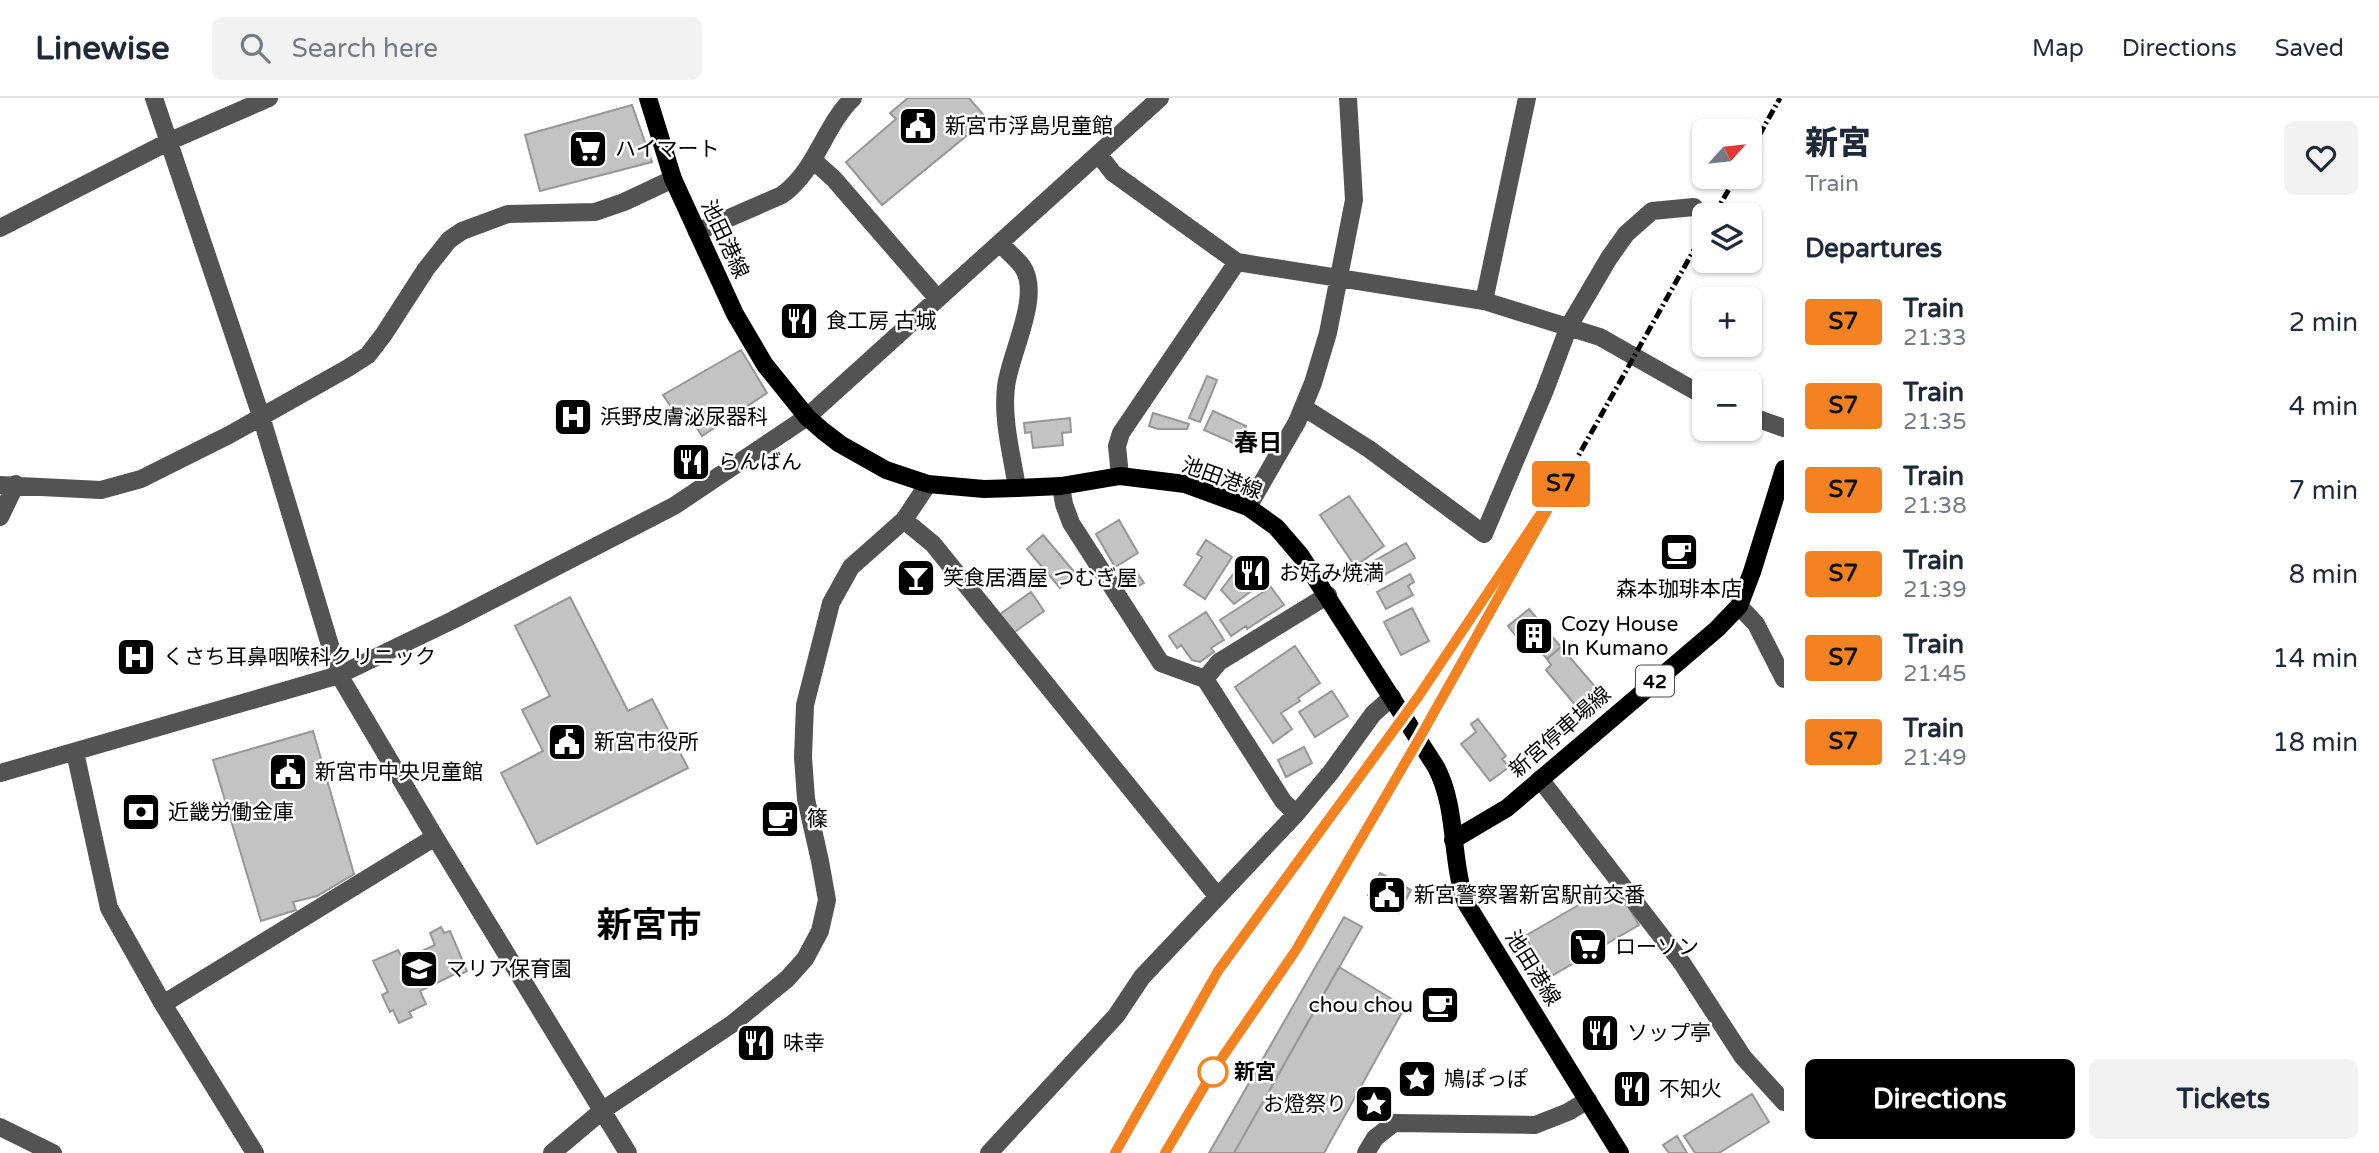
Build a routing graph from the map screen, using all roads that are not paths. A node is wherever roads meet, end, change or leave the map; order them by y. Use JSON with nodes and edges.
{"nodes":[{"id":1,"x":154,"y":98,"type":"edge"},
{"id":2,"x":268,"y":98,"type":"edge"},
{"id":3,"x":648,"y":98,"type":"edge"},
{"id":4,"x":853,"y":98,"type":"edge"},
{"id":5,"x":1160,"y":98,"type":"edge"},
{"id":6,"x":1348,"y":98,"type":"edge"},
{"id":7,"x":1527,"y":98,"type":"edge"},
{"id":8,"x":170,"y":141,"type":"junction"},
{"id":9,"x":1099,"y":155,"type":"junction"},
{"id":10,"x":813,"y":160,"type":"junction"},
{"id":11,"x":673,"y":179,"type":"junction"},
{"id":12,"x":1692,"y":207,"type":"edge"},
{"id":13,"x":0,"y":228,"type":"edge"},
{"id":14,"x":697,"y":232,"type":"junction"},
{"id":15,"x":1000,"y":243,"type":"junction"},
{"id":16,"x":1237,"y":262,"type":"junction"},
{"id":17,"x":1340,"y":279,"type":"junction"},
{"id":18,"x":937,"y":299,"type":"junction"},
{"id":19,"x":1484,"y":301,"type":"junction"},
{"id":20,"x":1569,"y":326,"type":"junction"},
{"id":21,"x":1692,"y":389,"type":"edge"},
{"id":22,"x":1303,"y":407,"type":"junction"},
{"id":23,"x":261,"y":416,"type":"junction"},
{"id":24,"x":807,"y":417,"type":"junction"},
{"id":25,"x":1762,"y":420,"type":"edge"},
{"id":26,"x":1784,"y":428,"type":"edge"},
{"id":27,"x":1120,"y":476,"type":"junction"},
{"id":28,"x":1783,"y":480,"type":"edge"},
{"id":29,"x":8,"y":484,"type":"edge"},
{"id":30,"x":928,"y":484,"type":"junction"},
{"id":31,"x":1061,"y":486,"type":"junction"},
{"id":32,"x":1017,"y":488,"type":"junction"},
{"id":33,"x":1248,"y":507,"type":"junction"},
{"id":34,"x":0,"y":517,"type":"edge"},
{"id":35,"x":904,"y":520,"type":"junction"},
{"id":36,"x":1328,"y":596,"type":"junction"},
{"id":37,"x":1739,"y":606,"type":"junction"},
{"id":38,"x":339,"y":675,"type":"junction"},
{"id":39,"x":1205,"y":679,"type":"junction"},
{"id":40,"x":1784,"y":679,"type":"edge"},
{"id":41,"x":1392,"y":697,"type":"junction"},
{"id":42,"x":75,"y":752,"type":"junction"},
{"id":43,"x":0,"y":773,"type":"edge"},
{"id":44,"x":1540,"y":779,"type":"junction"},
{"id":45,"x":1296,"y":814,"type":"junction"},
{"id":46,"x":435,"y":837,"type":"junction"},
{"id":47,"x":1453,"y":840,"type":"junction"},
{"id":48,"x":1218,"y":897,"type":"junction"},
{"id":49,"x":163,"y":1004,"type":"junction"},
{"id":50,"x":1588,"y":1100,"type":"junction"},
{"id":51,"x":1784,"y":1102,"type":"edge"},
{"id":52,"x":603,"y":1110,"type":"junction"},
{"id":53,"x":0,"y":1127,"type":"edge"},
{"id":54,"x":52,"y":1153,"type":"edge"},
{"id":55,"x":255,"y":1153,"type":"edge"},
{"id":56,"x":552,"y":1153,"type":"edge"},
{"id":57,"x":628,"y":1153,"type":"edge"},
{"id":58,"x":989,"y":1153,"type":"edge"},
{"id":59,"x":1366,"y":1153,"type":"edge"},
{"id":60,"x":1619,"y":1153,"type":"edge"}],
"edges":[{"from":1,"to":8,"type":"street"},
{"from":2,"to":8,"type":"street"},
{"from":3,"to":11,"type":"main road","name":"池田港線"},
{"from":4,"to":10,"type":"street"},
{"from":5,"to":9,"type":"street"},
{"from":6,"to":17,"type":"street"},
{"from":7,"to":19,"type":"street"},
{"from":8,"to":13,"type":"street"},
{"from":8,"to":23,"type":"street"},
{"from":9,"to":15,"type":"street"},
{"from":9,"to":16,"type":"street"},
{"from":10,"to":14,"type":"street"},
{"from":10,"to":18,"type":"street"},
{"from":11,"to":14,"type":"main road","name":"池田港線"},
{"from":11,"to":23,"type":"street"},
{"from":12,"to":20,"type":"street"},
{"from":14,"to":24,"type":"main road","name":"池田港線"},
{"from":15,"to":18,"type":"street"},
{"from":15,"to":32,"type":"street"},
{"from":16,"to":17,"type":"street"},
{"from":16,"to":27,"type":"street"},
{"from":17,"to":19,"type":"street"},
{"from":17,"to":22,"type":"street"},
{"from":18,"to":24,"type":"street"},
{"from":19,"to":20,"type":"street"},
{"from":20,"to":21,"type":"street"},
{"from":20,"to":22,"type":"street"},
{"from":22,"to":33,"type":"street"},
{"from":23,"to":29,"type":"street"},
{"from":23,"to":38,"type":"street"},
{"from":24,"to":30,"type":"main road","name":"池田港線"},
{"from":24,"to":38,"type":"street"},
{"from":25,"to":26,"type":"street"},
{"from":27,"to":31,"type":"main road","name":"池田港線"},
{"from":27,"to":33,"type":"main road","name":"池田港線"},
{"from":28,"to":37,"type":"main road","name":"新宮停車場線","number":"42"},
{"from":29,"to":34,"type":"street"},
{"from":30,"to":32,"type":"main road","name":"池田港線"},
{"from":30,"to":35,"type":"street"},
{"from":31,"to":32,"type":"main road","name":"池田港線"},
{"from":31,"to":39,"type":"street"},
{"from":33,"to":36,"type":"main road","name":"池田港線"},
{"from":35,"to":48,"type":"street"},
{"from":35,"to":52,"type":"street"},
{"from":36,"to":39,"type":"street"},
{"from":36,"to":41,"type":"main road","name":"池田港線"},
{"from":37,"to":40,"type":"street"},
{"from":37,"to":44,"type":"main road","name":"新宮停車場線","number":"42"},
{"from":38,"to":42,"type":"street"},
{"from":38,"to":46,"type":"street"},
{"from":39,"to":45,"type":"street"},
{"from":41,"to":45,"type":"street"},
{"from":41,"to":47,"type":"main road","name":"池田港線"},
{"from":42,"to":43,"type":"street"},
{"from":42,"to":49,"type":"street"},
{"from":44,"to":47,"type":"main road","name":"新宮停車場線","number":"42"},
{"from":44,"to":51,"type":"street"},
{"from":45,"to":48,"type":"street"},
{"from":46,"to":49,"type":"street"},
{"from":46,"to":52,"type":"street"},
{"from":47,"to":50,"type":"main road","name":"池田港線"},
{"from":48,"to":58,"type":"street"},
{"from":49,"to":55,"type":"street"},
{"from":50,"to":59,"type":"street"},
{"from":50,"to":60,"type":"main road","name":"池田港線"},
{"from":52,"to":56,"type":"street"},
{"from":52,"to":57,"type":"street"},
{"from":53,"to":54,"type":"street"}]}
